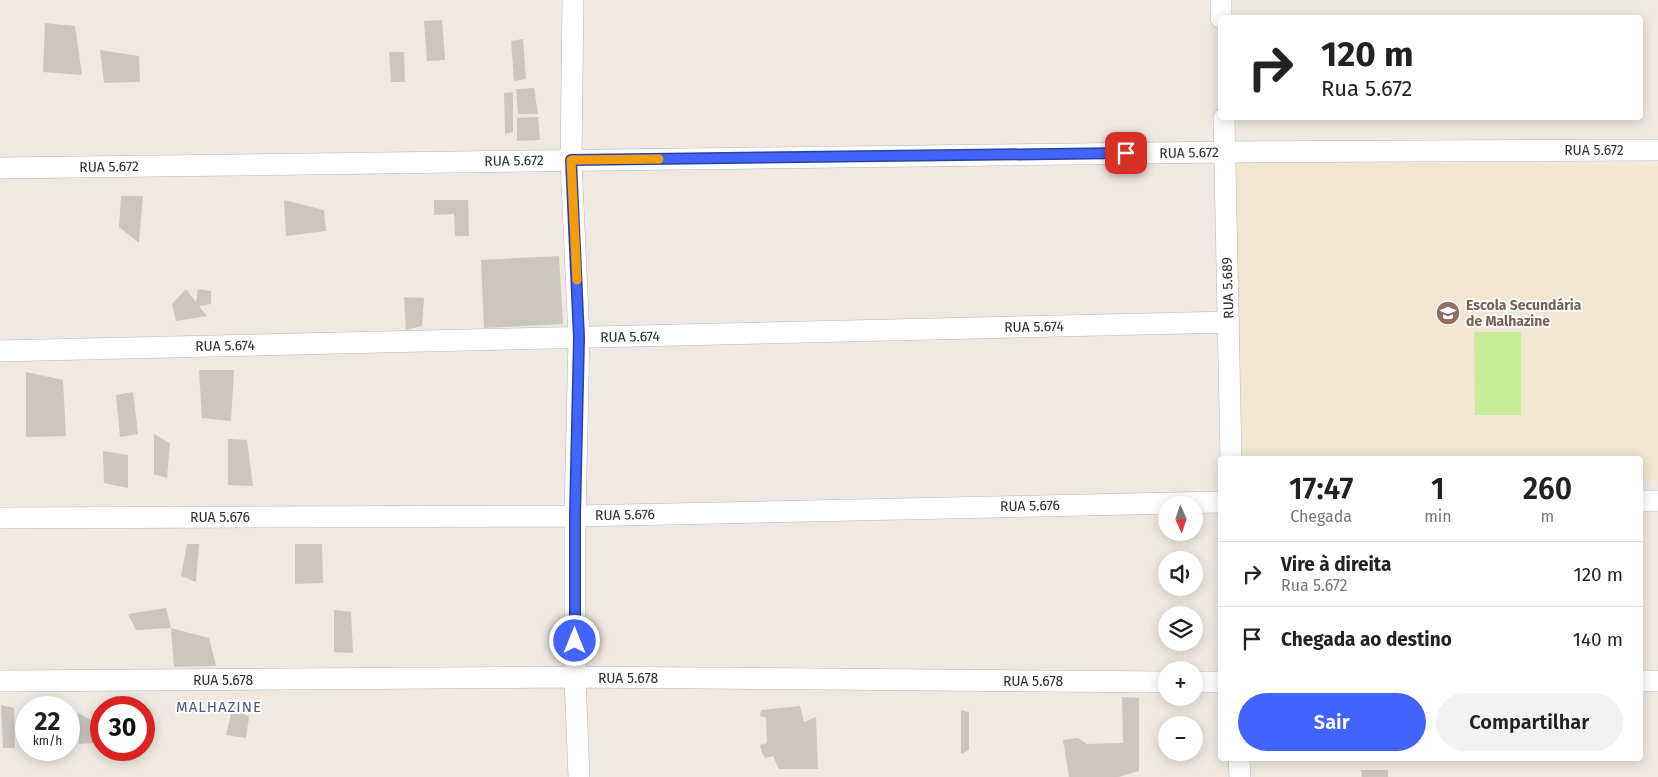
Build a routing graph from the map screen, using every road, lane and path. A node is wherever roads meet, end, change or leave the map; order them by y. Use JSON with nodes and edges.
{"nodes":[{"id":1,"x":573,"y":0,"type":"edge"},
{"id":2,"x":1221,"y":0,"type":"edge"},
{"id":3,"x":1221,"y":15,"type":"edge"},
{"id":4,"x":1224,"y":120,"type":"edge"},
{"id":5,"x":1658,"y":150,"type":"edge"},
{"id":6,"x":1224,"y":152,"type":"junction"},
{"id":7,"x":571,"y":160,"type":"junction"},
{"id":8,"x":0,"y":168,"type":"edge"},
{"id":9,"x":1229,"y":322,"type":"junction"},
{"id":10,"x":579,"y":338,"type":"junction"},
{"id":11,"x":0,"y":351,"type":"edge"},
{"id":12,"x":1231,"y":456,"type":"edge"},
{"id":13,"x":1643,"y":501,"type":"edge"},
{"id":14,"x":1658,"y":501,"type":"edge"},
{"id":15,"x":1218,"y":502,"type":"edge"},
{"id":16,"x":575,"y":516,"type":"junction"},
{"id":17,"x":0,"y":518,"type":"edge"},
{"id":18,"x":575,"y":677,"type":"junction"},
{"id":19,"x":0,"y":681,"type":"edge"},
{"id":20,"x":1643,"y":681,"type":"edge"},
{"id":21,"x":1658,"y":681,"type":"edge"},
{"id":22,"x":1158,"y":682,"type":"edge"},
{"id":23,"x":1203,"y":682,"type":"edge"},
{"id":24,"x":1218,"y":682,"type":"edge"},
{"id":25,"x":1239,"y":761,"type":"edge"},
{"id":26,"x":579,"y":777,"type":"edge"},
{"id":27,"x":1240,"y":777,"type":"edge"}],
"edges":[{"from":1,"to":7,"type":"street"},
{"from":2,"to":3,"type":"street"},
{"from":4,"to":6,"type":"street","name":"RUA 5.689"},
{"from":5,"to":6,"type":"street","name":"RUA 5.672"},
{"from":6,"to":7,"type":"street","name":"RUA 5.672"},
{"from":6,"to":9,"type":"street","name":"RUA 5.689"},
{"from":7,"to":8,"type":"street","name":"RUA 5.672"},
{"from":7,"to":10,"type":"street"},
{"from":9,"to":10,"type":"street","name":"RUA 5.674"},
{"from":9,"to":12,"type":"street","name":"RUA 5.689"},
{"from":10,"to":11,"type":"street","name":"RUA 5.674"},
{"from":10,"to":16,"type":"street"},
{"from":13,"to":14,"type":"street"},
{"from":15,"to":16,"type":"street","name":"RUA 5.676"},
{"from":16,"to":17,"type":"street","name":"RUA 5.676"},
{"from":16,"to":18,"type":"street"},
{"from":18,"to":19,"type":"street","name":"RUA 5.678"},
{"from":18,"to":22,"type":"street","name":"RUA 5.678"},
{"from":18,"to":26,"type":"street"},
{"from":20,"to":21,"type":"street"},
{"from":23,"to":24,"type":"street"},
{"from":25,"to":27,"type":"street"}]}
